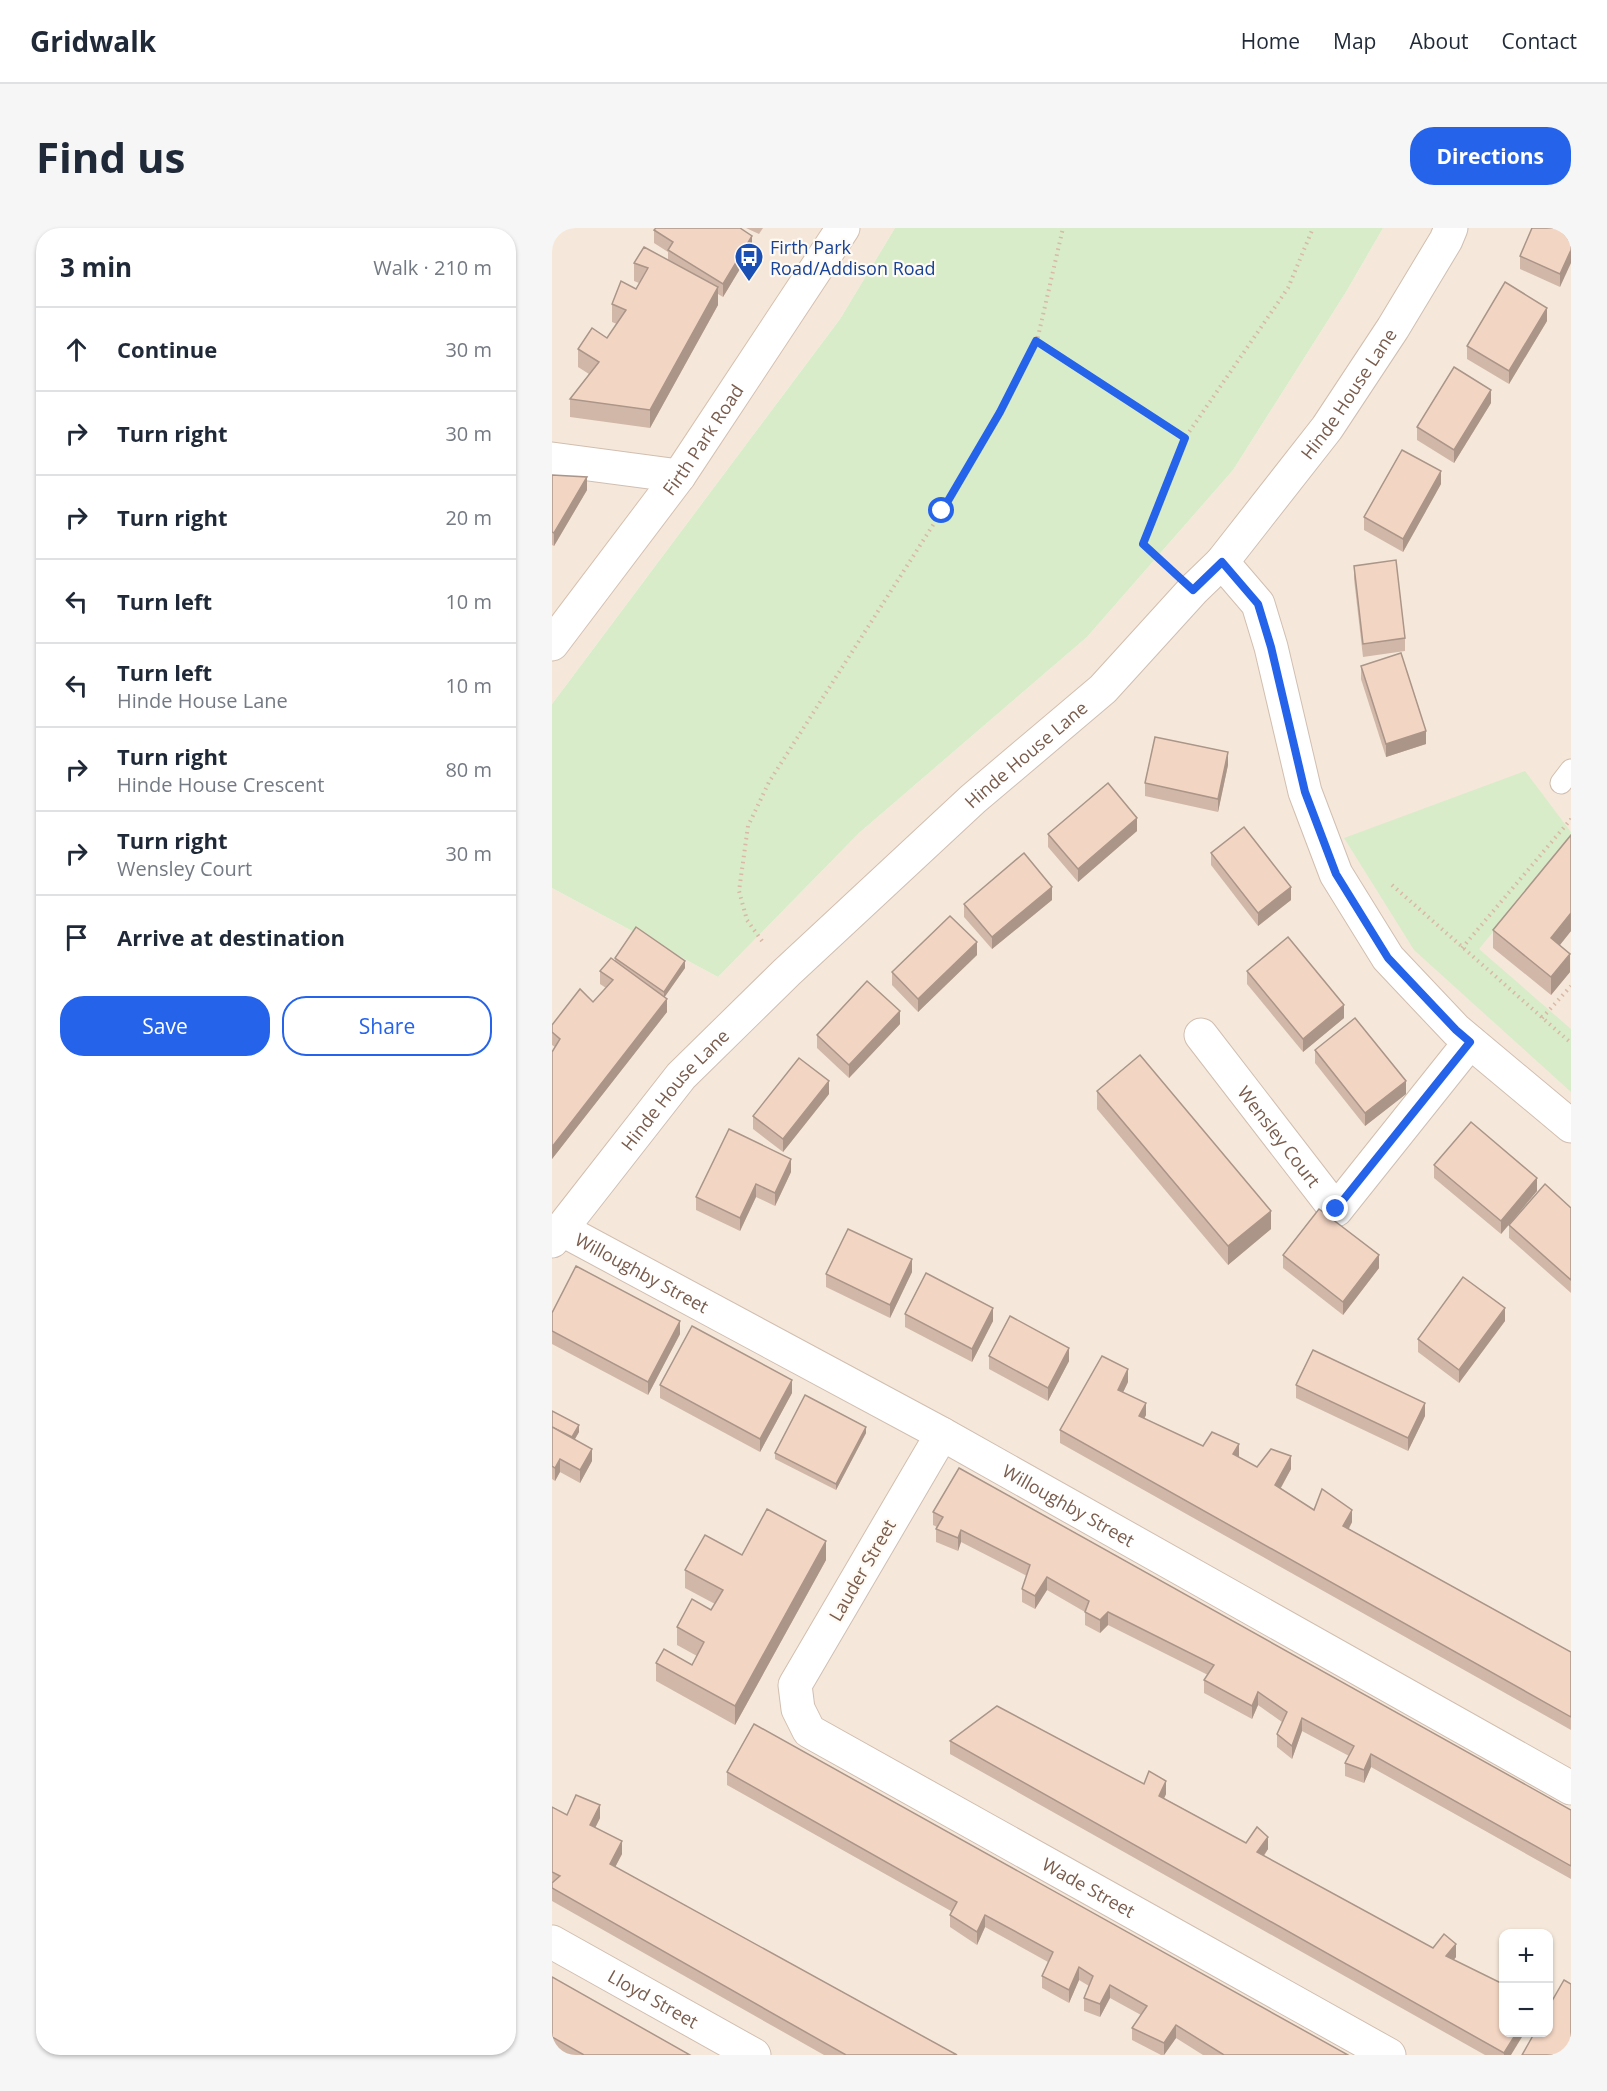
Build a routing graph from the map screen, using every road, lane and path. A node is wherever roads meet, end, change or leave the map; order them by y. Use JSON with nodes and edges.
{"nodes":[{"id":1,"x":843,"y":228,"type":"edge"},
{"id":2,"x":1063,"y":228,"type":"edge"},
{"id":3,"x":1313,"y":228,"type":"edge"},
{"id":4,"x":1451,"y":228,"type":"edge"},
{"id":5,"x":1036,"y":341,"type":"junction"},
{"id":6,"x":1185,"y":438,"type":"junction"},
{"id":7,"x":552,"y":459,"type":"edge"},
{"id":8,"x":679,"y":476,"type":"junction"},
{"id":9,"x":1222,"y":562,"type":"junction"},
{"id":10,"x":1193,"y":590,"type":"junction"},
{"id":11,"x":552,"y":644,"type":"edge"},
{"id":12,"x":1566,"y":776,"type":"edge"},
{"id":13,"x":1386,"y":880,"type":"dead end"},
{"id":14,"x":1462,"y":948,"type":"junction"},
{"id":15,"x":786,"y":972,"type":"junction"},
{"id":16,"x":1571,"y":986,"type":"edge"},
{"id":17,"x":1542,"y":1018,"type":"junction"},
{"id":18,"x":1201,"y":1035,"type":"dead end"},
{"id":19,"x":1470,"y":1042,"type":"junction"},
{"id":20,"x":1571,"y":1043,"type":"edge"},
{"id":21,"x":1571,"y":1126,"type":"edge"},
{"id":22,"x":557,"y":1235,"type":"edge"},
{"id":23,"x":942,"y":1434,"type":"junction"},
{"id":24,"x":798,"y":1709,"type":"joint"},
{"id":25,"x":1571,"y":1788,"type":"edge"},
{"id":26,"x":552,"y":1942,"type":"edge"},
{"id":27,"x":754,"y":2055,"type":"edge"},
{"id":28,"x":1389,"y":2055,"type":"edge"}],
"edges":[{"from":1,"to":8,"type":"street","name":"Firth Park Road"},
{"from":2,"to":5,"type":"path"},
{"from":3,"to":6,"type":"path"},
{"from":4,"to":9,"type":"street","name":"Hinde House Lane"},
{"from":5,"to":6,"type":"path"},
{"from":5,"to":15,"type":"path"},
{"from":6,"to":10,"type":"path"},
{"from":7,"to":8,"type":"street"},
{"from":8,"to":11,"type":"street","name":"Firth Park Road"},
{"from":9,"to":10,"type":"street","name":"Hinde House Lane"},
{"from":9,"to":19,"type":"street"},
{"from":10,"to":15,"type":"street","name":"Hinde House Lane"},
{"from":12,"to":14,"type":"path"},
{"from":13,"to":14,"type":"path"},
{"from":14,"to":17,"type":"path"},
{"from":15,"to":22,"type":"street","name":"Hinde House Lane"},
{"from":16,"to":17,"type":"path"},
{"from":17,"to":20,"type":"path"},
{"from":18,"to":19,"type":"street","name":"Wensley Court"},
{"from":19,"to":21,"type":"street"},
{"from":22,"to":23,"type":"street","name":"Willoughby Street"},
{"from":23,"to":24,"type":"street","name":"Lauder Street"},
{"from":23,"to":25,"type":"street","name":"Willoughby Street"},
{"from":24,"to":28,"type":"street","name":"Wade Street"},
{"from":26,"to":27,"type":"street","name":"Lloyd Street"}]}
